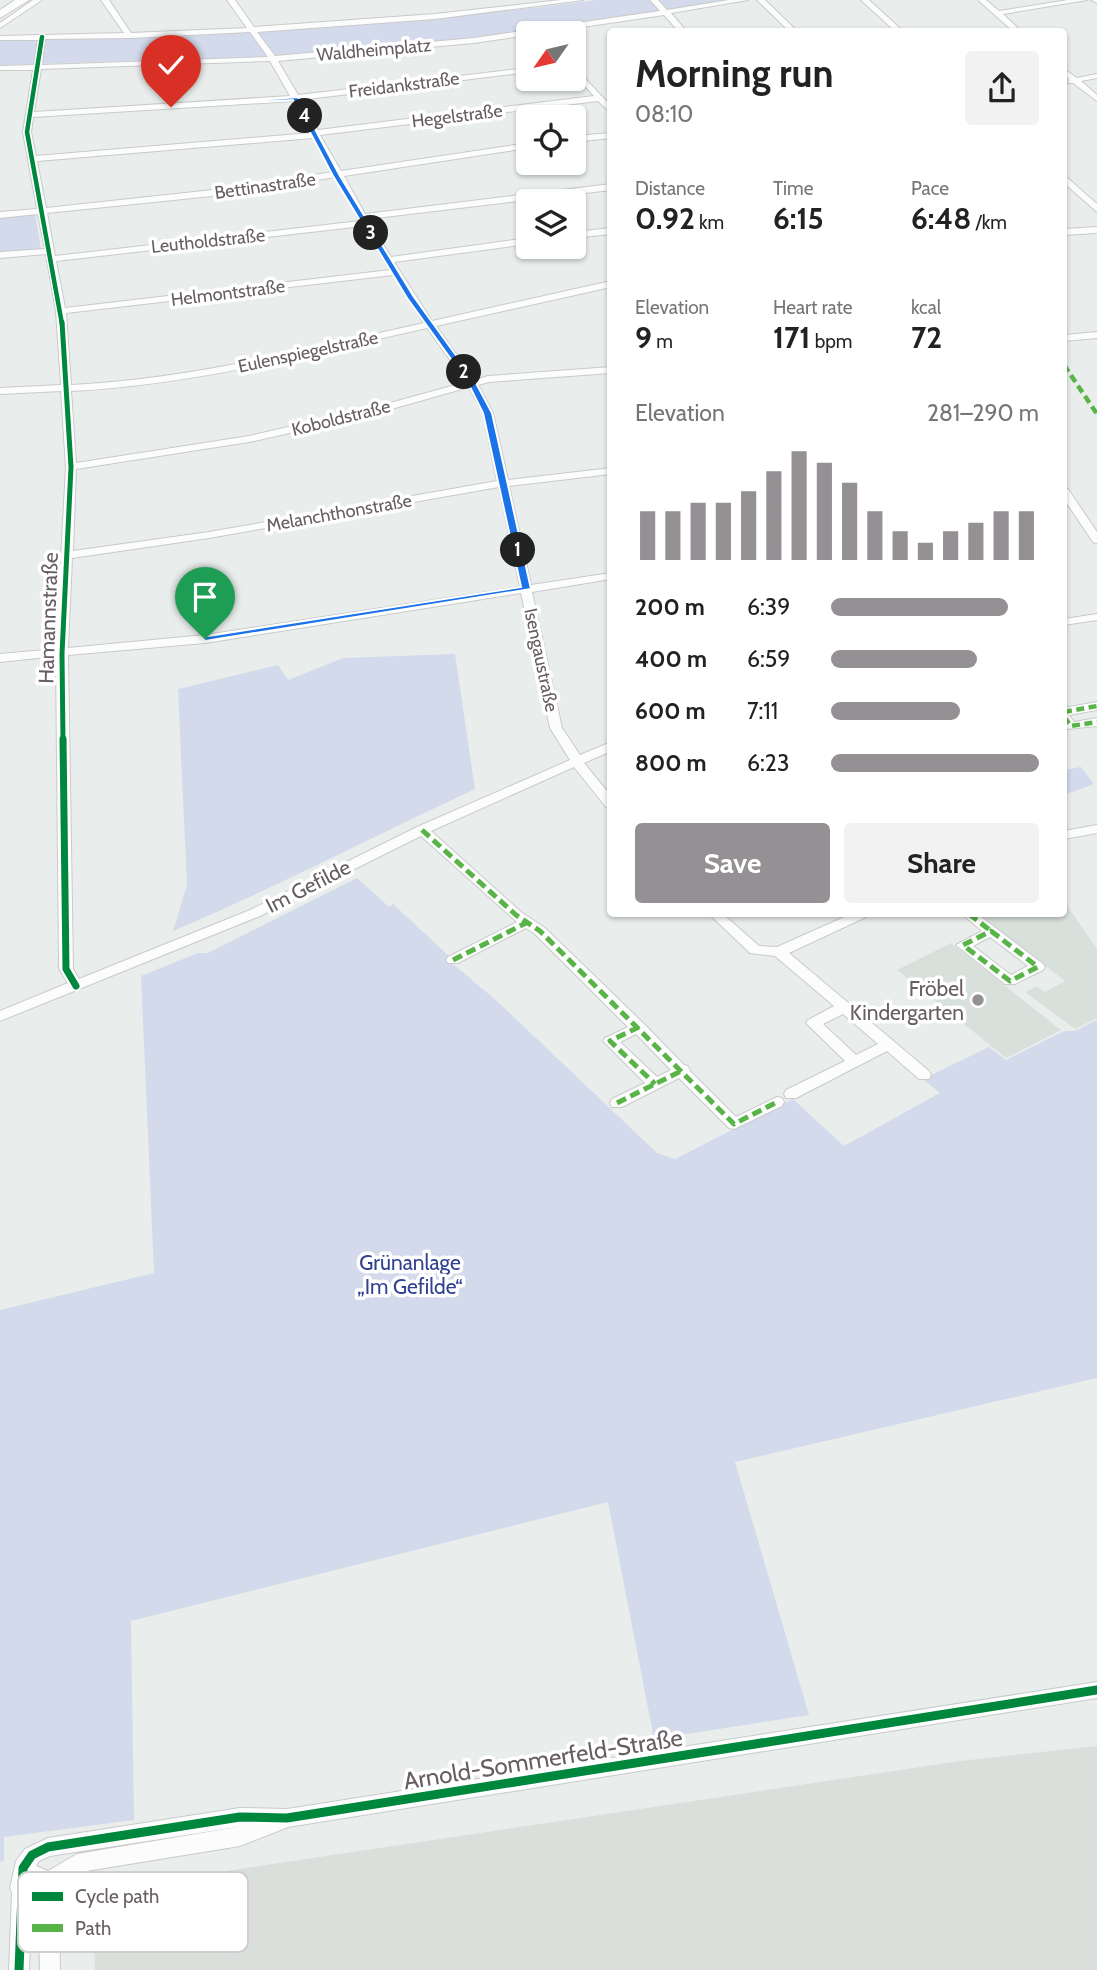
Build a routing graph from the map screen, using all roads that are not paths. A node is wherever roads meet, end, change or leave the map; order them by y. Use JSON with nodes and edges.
{"nodes":[{"id":1,"x":23,"y":0,"type":"edge"},
{"id":2,"x":38,"y":0,"type":"edge"},
{"id":3,"x":105,"y":0,"type":"edge"},
{"id":4,"x":231,"y":0,"type":"edge"},
{"id":5,"x":514,"y":0,"type":"edge"},
{"id":6,"x":579,"y":0,"type":"edge"},
{"id":7,"x":654,"y":0,"type":"edge"},
{"id":8,"x":744,"y":0,"type":"edge"},
{"id":9,"x":761,"y":0,"type":"edge"},
{"id":10,"x":865,"y":0,"type":"edge"},
{"id":11,"x":982,"y":0,"type":"edge"},
{"id":12,"x":1083,"y":0,"type":"edge"},
{"id":13,"x":522,"y":8,"type":"junction"},
{"id":14,"x":665,"y":12,"type":"junction"},
{"id":15,"x":998,"y":13,"type":"junction"},
{"id":16,"x":0,"y":15,"type":"edge"},
{"id":17,"x":529,"y":16,"type":"dead end"},
{"id":18,"x":586,"y":25,"type":"edge"},
{"id":19,"x":0,"y":26,"type":"edge"},
{"id":20,"x":680,"y":28,"type":"edge"},
{"id":21,"x":791,"y":28,"type":"edge"},
{"id":22,"x":896,"y":28,"type":"edge"},
{"id":23,"x":1015,"y":28,"type":"edge"},
{"id":24,"x":252,"y":31,"type":"junction"},
{"id":25,"x":130,"y":36,"type":"junction"},
{"id":26,"x":516,"y":36,"type":"edge"},
{"id":27,"x":42,"y":37,"type":"junction"},
{"id":28,"x":0,"y":38,"type":"edge"},
{"id":29,"x":274,"y":59,"type":"junction"},
{"id":30,"x":39,"y":67,"type":"junction"},
{"id":31,"x":0,"y":68,"type":"edge"},
{"id":32,"x":516,"y":71,"type":"edge"},
{"id":33,"x":1067,"y":74,"type":"edge"},
{"id":34,"x":1097,"y":76,"type":"edge"},
{"id":35,"x":1074,"y":80,"type":"junction"},
{"id":36,"x":1067,"y":81,"type":"edge"},
{"id":37,"x":586,"y":83,"type":"edge"},
{"id":38,"x":295,"y":98,"type":"junction"},
{"id":39,"x":600,"y":99,"type":"junction"},
{"id":40,"x":1097,"y":99,"type":"edge"},
{"id":41,"x":607,"y":107,"type":"edge"},
{"id":42,"x":28,"y":115,"type":"junction"},
{"id":43,"x":315,"y":134,"type":"junction"},
{"id":44,"x":607,"y":135,"type":"edge"},
{"id":45,"x":586,"y":138,"type":"edge"},
{"id":46,"x":516,"y":147,"type":"edge"},
{"id":47,"x":32,"y":159,"type":"junction"},
{"id":48,"x":337,"y":176,"type":"junction"},
{"id":49,"x":1067,"y":181,"type":"edge"},
{"id":50,"x":607,"y":188,"type":"edge"},
{"id":51,"x":1097,"y":209,"type":"edge"},
{"id":52,"x":43,"y":211,"type":"junction"},
{"id":53,"x":0,"y":215,"type":"edge"},
{"id":54,"x":364,"y":220,"type":"junction"},
{"id":55,"x":1097,"y":230,"type":"edge"},
{"id":56,"x":607,"y":231,"type":"edge"},
{"id":57,"x":1067,"y":232,"type":"edge"},
{"id":58,"x":586,"y":233,"type":"edge"},
{"id":59,"x":516,"y":243,"type":"edge"},
{"id":60,"x":0,"y":255,"type":"edge"},
{"id":61,"x":50,"y":255,"type":"junction"},
{"id":62,"x":388,"y":260,"type":"junction"},
{"id":63,"x":395,"y":272,"type":"junction"},
{"id":64,"x":607,"y":285,"type":"edge"},
{"id":65,"x":61,"y":311,"type":"junction"},
{"id":66,"x":429,"y":325,"type":"junction"},
{"id":67,"x":1097,"y":335,"type":"edge"},
{"id":68,"x":1067,"y":338,"type":"edge"},
{"id":69,"x":607,"y":370,"type":"edge"},
{"id":70,"x":472,"y":383,"type":"junction"},
{"id":71,"x":67,"y":388,"type":"junction"},
{"id":72,"x":0,"y":391,"type":"edge"},
{"id":73,"x":71,"y":467,"type":"junction"},
{"id":74,"x":607,"y":471,"type":"edge"},
{"id":75,"x":505,"y":483,"type":"junction"},
{"id":76,"x":1067,"y":495,"type":"edge"},
{"id":77,"x":1097,"y":540,"type":"edge"},
{"id":78,"x":67,"y":555,"type":"junction"},
{"id":79,"x":607,"y":577,"type":"edge"},
{"id":80,"x":526,"y":589,"type":"junction"},
{"id":81,"x":1097,"y":617,"type":"edge"},
{"id":82,"x":1067,"y":622,"type":"edge"},
{"id":83,"x":62,"y":654,"type":"junction"},
{"id":84,"x":0,"y":659,"type":"edge"},
{"id":85,"x":1097,"y":706,"type":"edge"},
{"id":86,"x":1067,"y":713,"type":"edge"},
{"id":87,"x":1067,"y":719,"type":"edge"},
{"id":88,"x":1097,"y":722,"type":"edge"},
{"id":89,"x":607,"y":748,"type":"edge"},
{"id":90,"x":575,"y":760,"type":"junction"},
{"id":91,"x":607,"y":799,"type":"edge"},
{"id":92,"x":1097,"y":829,"type":"edge"},
{"id":93,"x":422,"y":830,"type":"junction"},
{"id":94,"x":1067,"y":834,"type":"edge"},
{"id":95,"x":718,"y":917,"type":"edge"},
{"id":96,"x":855,"y":917,"type":"edge"},
{"id":97,"x":974,"y":917,"type":"edge"},
{"id":98,"x":528,"y":922,"type":"junction"},
{"id":99,"x":992,"y":931,"type":"junction"},
{"id":100,"x":779,"y":952,"type":"junction"},
{"id":101,"x":453,"y":960,"type":"dead end"},
{"id":102,"x":76,"y":986,"type":"junction"},
{"id":103,"x":842,"y":1008,"type":"junction"},
{"id":104,"x":0,"y":1016,"type":"edge"},
{"id":105,"x":639,"y":1027,"type":"junction"},
{"id":106,"x":888,"y":1045,"type":"junction"},
{"id":107,"x":855,"y":1062,"type":"junction"},
{"id":108,"x":683,"y":1070,"type":"junction"},
{"id":109,"x":924,"y":1075,"type":"dead end"},
{"id":110,"x":654,"y":1084,"type":"junction"},
{"id":111,"x":791,"y":1094,"type":"dead end"},
{"id":112,"x":777,"y":1102,"type":"dead end"},
{"id":113,"x":617,"y":1103,"type":"dead end"},
{"id":114,"x":1097,"y":1690,"type":"edge"},
{"id":115,"x":287,"y":1818,"type":"junction"},
{"id":116,"x":22,"y":1872,"type":"edge"},
{"id":117,"x":61,"y":1872,"type":"edge"},
{"id":118,"x":19,"y":1952,"type":"edge"},
{"id":119,"x":50,"y":1952,"type":"edge"},
{"id":120,"x":19,"y":1970,"type":"edge"},
{"id":121,"x":50,"y":1970,"type":"edge"}],
"edges":[{"from":1,"to":16,"type":"main road"},
{"from":2,"to":19,"type":"street"},
{"from":3,"to":25,"type":"street"},
{"from":4,"to":24,"type":"street","name":"Isengaustraße"},
{"from":5,"to":13,"type":"street"},
{"from":6,"to":13,"type":"street","name":"Waldheimplatz"},
{"from":7,"to":14,"type":"street"},
{"from":8,"to":14,"type":"street","name":"Waldheimplatz"},
{"from":9,"to":21,"type":"street"},
{"from":10,"to":22,"type":"street"},
{"from":11,"to":15,"type":"street"},
{"from":12,"to":15,"type":"street"},
{"from":13,"to":17,"type":"street"},
{"from":13,"to":24,"type":"street","name":"Waldheimplatz"},
{"from":14,"to":18,"type":"street","name":"Waldheimplatz"},
{"from":14,"to":20,"type":"street"},
{"from":15,"to":23,"type":"street"},
{"from":24,"to":25,"type":"street","name":"Waldheimplatz"},
{"from":24,"to":29,"type":"street","name":"Isengaustraße"},
{"from":25,"to":27,"type":"street","name":"Waldheimplatz"},
{"from":26,"to":29,"type":"street","name":"Waldheimplatz"},
{"from":27,"to":28,"type":"street","name":"Waldheimplatz"},
{"from":27,"to":30,"type":"street","name":"Hamannstraße"},
{"from":29,"to":30,"type":"street","name":"Waldheimplatz"},
{"from":29,"to":38,"type":"street","name":"Isengaustraße"},
{"from":30,"to":31,"type":"street","name":"Waldheimplatz"},
{"from":30,"to":42,"type":"street","name":"Hamannstraße"},
{"from":32,"to":38,"type":"street","name":"Freidankstraße"},
{"from":33,"to":35,"type":"street"},
{"from":34,"to":35,"type":"street"},
{"from":35,"to":36,"type":"street"},
{"from":35,"to":40,"type":"street"},
{"from":37,"to":39,"type":"street"},
{"from":38,"to":42,"type":"street","name":"Freidankstraße"},
{"from":38,"to":43,"type":"street","name":"Isengaustraße"},
{"from":39,"to":41,"type":"street"},
{"from":39,"to":43,"type":"street","name":"Hegelstraße"},
{"from":42,"to":47,"type":"street","name":"Hamannstraße"},
{"from":43,"to":47,"type":"street","name":"Hegelstraße"},
{"from":43,"to":48,"type":"street","name":"Isengaustraße"},
{"from":44,"to":45,"type":"street"},
{"from":46,"to":48,"type":"street","name":"Bettinastraße"},
{"from":47,"to":52,"type":"street","name":"Hamannstraße"},
{"from":48,"to":52,"type":"street","name":"Bettinastraße"},
{"from":48,"to":54,"type":"street","name":"Isengaustraße"},
{"from":49,"to":51,"type":"street"},
{"from":50,"to":54,"type":"street","name":"Leutholdstraße"},
{"from":52,"to":53,"type":"street","name":"Bettinastraße"},
{"from":52,"to":61,"type":"street","name":"Hamannstraße"},
{"from":54,"to":61,"type":"street","name":"Leutholdstraße"},
{"from":54,"to":62,"type":"street","name":"Isengaustraße"},
{"from":55,"to":57,"type":"street"},
{"from":56,"to":58,"type":"street"},
{"from":59,"to":62,"type":"street"},
{"from":60,"to":61,"type":"street","name":"Leutholdstraße"},
{"from":61,"to":65,"type":"street","name":"Hamannstraße"},
{"from":62,"to":63,"type":"street","name":"Isengaustraße"},
{"from":63,"to":65,"type":"street","name":"Helmontstraße"},
{"from":63,"to":66,"type":"street","name":"Isengaustraße"},
{"from":64,"to":66,"type":"street","name":"Eulenspiegelstraße"},
{"from":65,"to":71,"type":"street","name":"Hamannstraße"},
{"from":66,"to":70,"type":"street","name":"Isengaustraße"},
{"from":66,"to":71,"type":"street","name":"Eulenspiegelstraße"},
{"from":67,"to":68,"type":"street"},
{"from":69,"to":70,"type":"street","name":"Koboldstraße"},
{"from":70,"to":73,"type":"street","name":"Koboldstraße"},
{"from":70,"to":75,"type":"street","name":"Isengaustraße"},
{"from":71,"to":72,"type":"street","name":"Eulenspiegelstraße"},
{"from":71,"to":73,"type":"street","name":"Hamannstraße"},
{"from":73,"to":78,"type":"street","name":"Hamannstraße"},
{"from":74,"to":75,"type":"street","name":"Melanchthonstraße"},
{"from":75,"to":78,"type":"street","name":"Melanchthonstraße"},
{"from":75,"to":80,"type":"street","name":"Isengaustraße"},
{"from":76,"to":77,"type":"street"},
{"from":78,"to":83,"type":"street","name":"Hamannstraße"},
{"from":79,"to":80,"type":"street"},
{"from":80,"to":83,"type":"street"},
{"from":80,"to":90,"type":"street","name":"Isengaustraße"},
{"from":81,"to":82,"type":"street"},
{"from":83,"to":84,"type":"street"},
{"from":83,"to":102,"type":"street","name":"Hamannstraße"},
{"from":85,"to":86,"type":"street"},
{"from":87,"to":88,"type":"street"},
{"from":89,"to":90,"type":"street","name":"Im Gefilde"},
{"from":90,"to":91,"type":"street","name":"Isengaustraße"},
{"from":90,"to":93,"type":"street","name":"Im Gefilde"},
{"from":92,"to":94,"type":"street"},
{"from":93,"to":98,"type":"street"},
{"from":93,"to":102,"type":"street","name":"Im Gefilde"},
{"from":95,"to":100,"type":"street"},
{"from":96,"to":100,"type":"street"},
{"from":97,"to":99,"type":"street"},
{"from":98,"to":101,"type":"street"},
{"from":98,"to":105,"type":"street"},
{"from":99,"to":99,"type":"street"},
{"from":100,"to":103,"type":"street"},
{"from":102,"to":104,"type":"street","name":"Im Gefilde"},
{"from":103,"to":106,"type":"street"},
{"from":103,"to":107,"type":"street"},
{"from":105,"to":108,"type":"street"},
{"from":105,"to":110,"type":"street"},
{"from":106,"to":107,"type":"street"},
{"from":106,"to":109,"type":"street"},
{"from":107,"to":111,"type":"street"},
{"from":108,"to":110,"type":"street"},
{"from":108,"to":112,"type":"street"},
{"from":110,"to":113,"type":"street"},
{"from":114,"to":115,"type":"street","name":"Arnold-Sommerfeld-Straße"},
{"from":115,"to":116,"type":"street","name":"Arnold-Sommerfeld-Straße"},
{"from":115,"to":117,"type":"street","name":"Arnold-Sommerfeld-Straße"},
{"from":118,"to":120,"type":"street","name":"Arnold-Sommerfeld-Straße"},
{"from":119,"to":121,"type":"street"}]}
